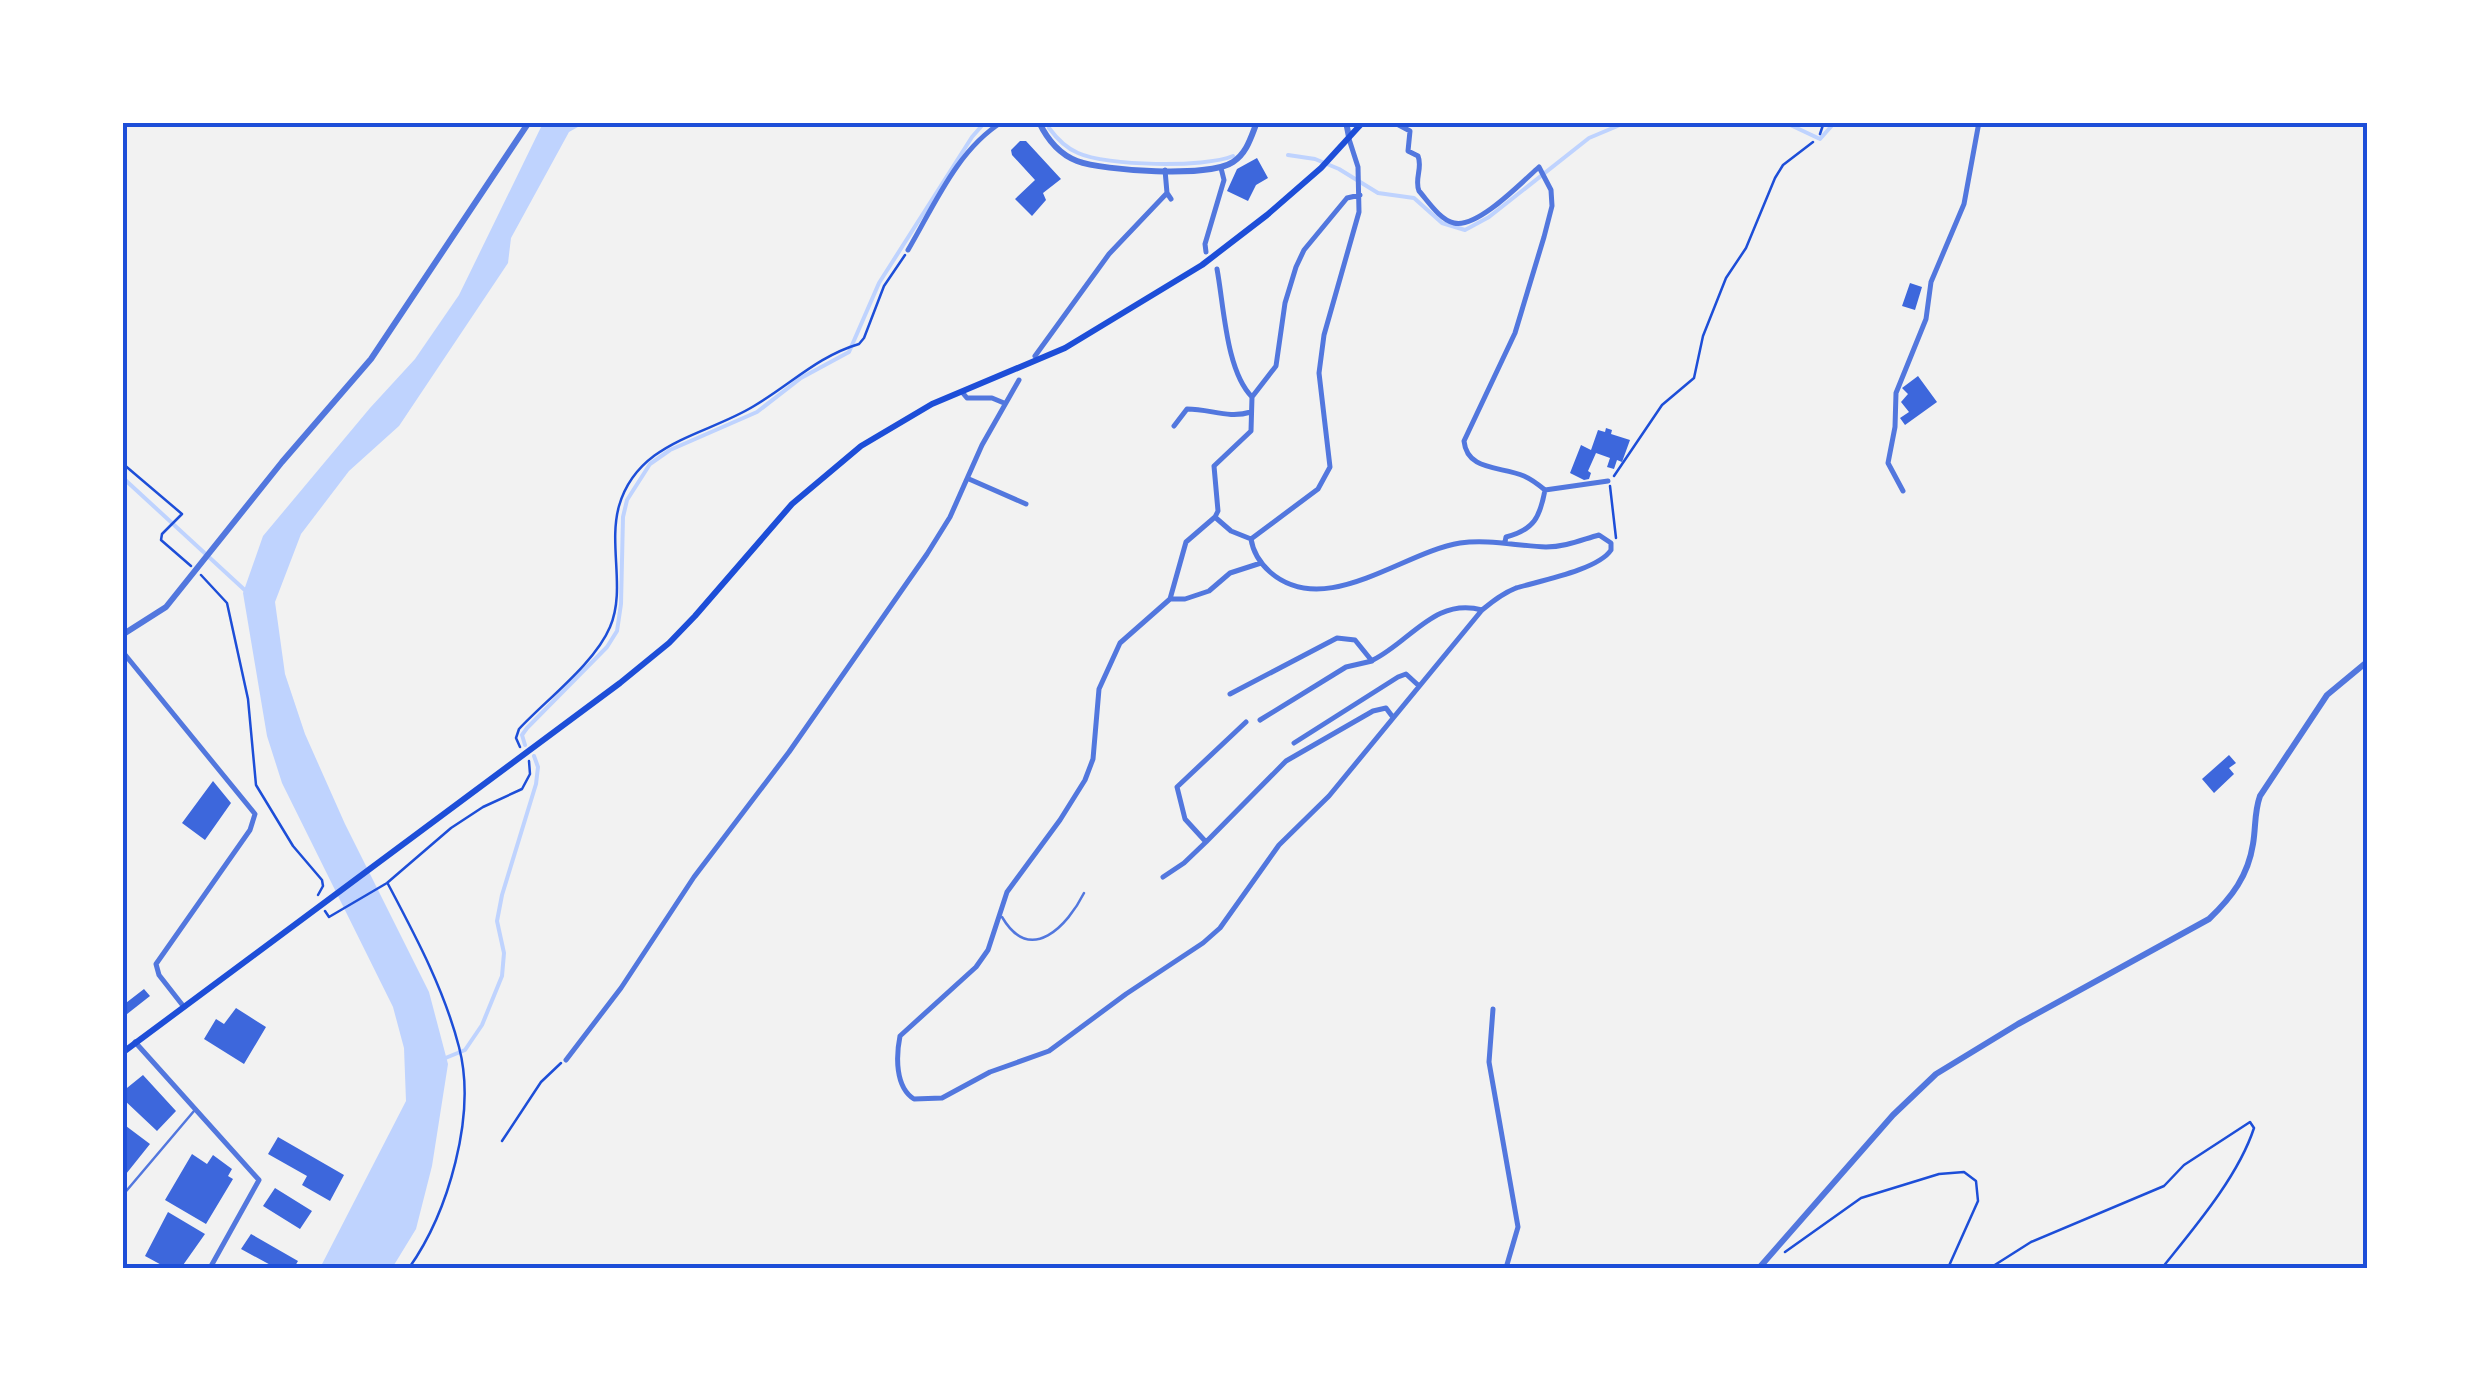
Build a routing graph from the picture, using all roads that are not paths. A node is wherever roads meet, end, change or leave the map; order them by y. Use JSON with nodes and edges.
{"nodes":[{"id":1,"x":529,"y":122,"type":"edge"},
{"id":2,"x":1002,"y":122,"type":"edge"},
{"id":3,"x":1021,"y":122,"type":"edge"},
{"id":4,"x":1257,"y":122,"type":"edge"},
{"id":5,"x":1346,"y":122,"type":"edge"},
{"id":6,"x":1363,"y":122,"type":"edge"},
{"id":7,"x":1393,"y":122,"type":"edge"},
{"id":8,"x":1979,"y":122,"type":"edge"},
{"id":9,"x":1039,"y":123,"type":"edge"},
{"id":10,"x":1349,"y":139,"type":"junction"},
{"id":11,"x":1221,"y":168,"type":"junction"},
{"id":12,"x":1165,"y":170,"type":"junction"},
{"id":13,"x":1360,"y":195,"type":"junction"},
{"id":14,"x":908,"y":250,"type":"road end"},
{"id":15,"x":1206,"y":252,"type":"dead end"},
{"id":16,"x":1217,"y":269,"type":"dead end"},
{"id":17,"x":1035,"y":356,"type":"dead end"},
{"id":18,"x":1019,"y":380,"type":"dead end"},
{"id":19,"x":962,"y":392,"type":"junction"},
{"id":20,"x":1252,"y":397,"type":"junction"},
{"id":21,"x":1004,"y":403,"type":"junction"},
{"id":22,"x":1251,"y":412,"type":"junction"},
{"id":23,"x":1174,"y":426,"type":"dead end"},
{"id":24,"x":970,"y":479,"type":"junction"},
{"id":25,"x":1608,"y":481,"type":"road end"},
{"id":26,"x":1546,"y":490,"type":"junction"},
{"id":27,"x":1903,"y":490,"type":"dead end"},
{"id":28,"x":1026,"y":504,"type":"dead end"},
{"id":29,"x":1215,"y":517,"type":"junction"},
{"id":30,"x":1251,"y":539,"type":"junction"},
{"id":31,"x":1505,"y":542,"type":"junction"},
{"id":32,"x":1261,"y":563,"type":"junction"},
{"id":33,"x":1170,"y":599,"type":"junction"},
{"id":34,"x":1482,"y":610,"type":"junction"},
{"id":35,"x":122,"y":636,"type":"edge"},
{"id":36,"x":122,"y":651,"type":"edge"},
{"id":37,"x":1372,"y":661,"type":"junction"},
{"id":38,"x":2368,"y":661,"type":"edge"},
{"id":39,"x":1418,"y":685,"type":"junction"},
{"id":40,"x":1230,"y":694,"type":"dead end"},
{"id":41,"x":1392,"y":717,"type":"junction"},
{"id":42,"x":1260,"y":720,"type":"dead end"},
{"id":43,"x":1246,"y":722,"type":"dead end"},
{"id":44,"x":1294,"y":743,"type":"dead end"},
{"id":45,"x":1206,"y":842,"type":"junction"},
{"id":46,"x":1163,"y":877,"type":"dead end"},
{"id":47,"x":1084,"y":892,"type":"dead end"},
{"id":48,"x":1001,"y":916,"type":"junction"},
{"id":49,"x":184,"y":1008,"type":"junction"},
{"id":50,"x":1493,"y":1009,"type":"dead end"},
{"id":51,"x":135,"y":1042,"type":"junction"},
{"id":52,"x":122,"y":1050,"type":"edge"},
{"id":53,"x":566,"y":1060,"type":"road end"},
{"id":54,"x":195,"y":1110,"type":"junction"},
{"id":55,"x":122,"y":1196,"type":"edge"},
{"id":56,"x":210,"y":1268,"type":"edge"},
{"id":57,"x":1506,"y":1268,"type":"edge"},
{"id":58,"x":1759,"y":1268,"type":"edge"}],
"edges":[{"from":1,"to":35,"type":"street"},
{"from":2,"to":14,"type":"street"},
{"from":3,"to":9,"type":"street"},
{"from":4,"to":11,"type":"street"},
{"from":5,"to":10,"type":"street"},
{"from":6,"to":10,"type":"main road"},
{"from":7,"to":26,"type":"street"},
{"from":8,"to":27,"type":"street"},
{"from":9,"to":12,"type":"street"},
{"from":10,"to":13,"type":"street"},
{"from":10,"to":19,"type":"main road"},
{"from":11,"to":12,"type":"street"},
{"from":11,"to":15,"type":"street"},
{"from":12,"to":17,"type":"street"},
{"from":13,"to":20,"type":"street"},
{"from":13,"to":30,"type":"street"},
{"from":16,"to":20,"type":"street"},
{"from":18,"to":21,"type":"street"},
{"from":19,"to":21,"type":"street"},
{"from":19,"to":49,"type":"main road"},
{"from":20,"to":22,"type":"street"},
{"from":21,"to":24,"type":"street"},
{"from":22,"to":23,"type":"street"},
{"from":22,"to":29,"type":"street"},
{"from":24,"to":28,"type":"street"},
{"from":24,"to":53,"type":"street"},
{"from":25,"to":26,"type":"street"},
{"from":26,"to":31,"type":"street"},
{"from":29,"to":30,"type":"street"},
{"from":29,"to":33,"type":"street"},
{"from":30,"to":32,"type":"street"},
{"from":31,"to":32,"type":"street"},
{"from":31,"to":34,"type":"street"},
{"from":32,"to":33,"type":"street"},
{"from":33,"to":48,"type":"street"},
{"from":34,"to":37,"type":"street"},
{"from":34,"to":39,"type":"street"},
{"from":36,"to":49,"type":"street"},
{"from":37,"to":40,"type":"street"},
{"from":37,"to":42,"type":"street"},
{"from":38,"to":58,"type":"street"},
{"from":39,"to":41,"type":"street"},
{"from":39,"to":44,"type":"street"},
{"from":41,"to":45,"type":"street"},
{"from":41,"to":48,"type":"street"},
{"from":43,"to":45,"type":"street"},
{"from":45,"to":46,"type":"street"},
{"from":47,"to":48,"type":"lane"},
{"from":49,"to":51,"type":"main road"},
{"from":50,"to":57,"type":"street"},
{"from":51,"to":52,"type":"main road"},
{"from":51,"to":54,"type":"street"},
{"from":54,"to":55,"type":"lane"},
{"from":54,"to":56,"type":"street"}]}
